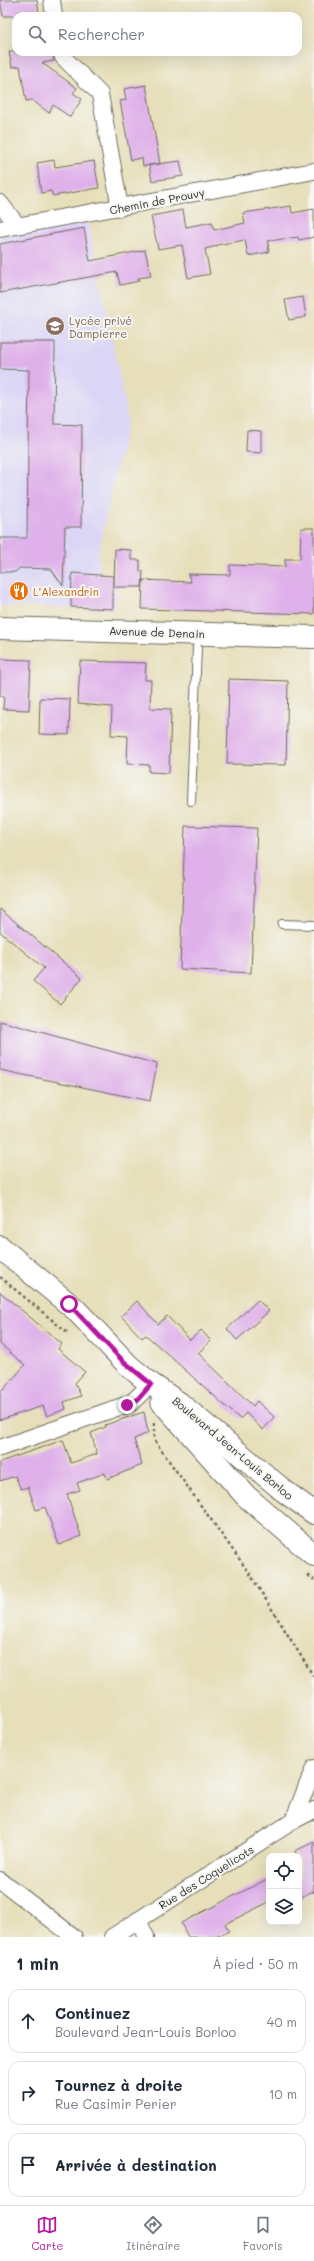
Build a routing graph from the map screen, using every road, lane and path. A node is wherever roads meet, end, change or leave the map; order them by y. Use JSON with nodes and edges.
{"nodes":[{"id":1,"x":52,"y":0,"type":"edge"},
{"id":2,"x":54,"y":12,"type":"edge"},
{"id":3,"x":62,"y":56,"type":"edge"},
{"id":4,"x":314,"y":172,"type":"edge"},
{"id":5,"x":0,"y":203,"type":"edge"},
{"id":6,"x":120,"y":208,"type":"junction"},
{"id":7,"x":18,"y":226,"type":"junction"},
{"id":8,"x":0,"y":229,"type":"edge"},
{"id":9,"x":0,"y":628,"type":"edge"},
{"id":10,"x":314,"y":637,"type":"edge"},
{"id":11,"x":0,"y":642,"type":"edge"},
{"id":12,"x":197,"y":647,"type":"junction"},
{"id":13,"x":314,"y":650,"type":"edge"},
{"id":14,"x":191,"y":801,"type":"dead end"},
{"id":15,"x":282,"y":924,"type":"dead end"},
{"id":16,"x":314,"y":926,"type":"edge"},
{"id":17,"x":0,"y":1247,"type":"edge"},
{"id":18,"x":151,"y":1384,"type":"junction"},
{"id":19,"x":154,"y":1420,"type":"dead end"},
{"id":20,"x":0,"y":1448,"type":"edge"},
{"id":21,"x":314,"y":1513,"type":"edge"},
{"id":22,"x":314,"y":1555,"type":"edge"},
{"id":23,"x":314,"y":1677,"type":"edge"},
{"id":24,"x":314,"y":1768,"type":"edge"},
{"id":25,"x":314,"y":1810,"type":"edge"},
{"id":26,"x":293,"y":1821,"type":"junction"},
{"id":27,"x":0,"y":1880,"type":"edge"},
{"id":28,"x":138,"y":1920,"type":"junction"},
{"id":29,"x":74,"y":1937,"type":"edge"},
{"id":30,"x":112,"y":1937,"type":"edge"},
{"id":31,"x":146,"y":1937,"type":"edge"}],
"edges":[{"from":1,"to":2,"type":"street"},
{"from":3,"to":6,"type":"street"},
{"from":4,"to":6,"type":"street","name":"Chemin de Prouvy"},
{"from":5,"to":7,"type":"street"},
{"from":6,"to":7,"type":"street","name":"Chemin de Prouvy"},
{"from":7,"to":8,"type":"street","name":"Chemin de Prouvy"},
{"from":9,"to":10,"type":"main road","name":"Avenue de Denain"},
{"from":11,"to":12,"type":"main road","name":"Avenue de Denain"},
{"from":12,"to":13,"type":"main road","name":"Avenue de Denain"},
{"from":12,"to":14,"type":"lane"},
{"from":15,"to":16,"type":"lane"},
{"from":17,"to":18,"type":"main road","name":"Boulevard Jean-Louis Borloo"},
{"from":18,"to":20,"type":"street"},
{"from":18,"to":21,"type":"main road","name":"Boulevard Jean-Louis Borloo"},
{"from":18,"to":22,"type":"main road","name":"Boulevard Jean-Louis Borloo"},
{"from":19,"to":23,"type":"path"},
{"from":24,"to":26,"type":"street"},
{"from":25,"to":26,"type":"street","name":"Rue des Coquelicots"},
{"from":26,"to":28,"type":"street","name":"Rue des Coquelicots"},
{"from":27,"to":29,"type":"street"},
{"from":28,"to":30,"type":"street","name":"Rue des Coquelicots"},
{"from":28,"to":31,"type":"street"}]}
